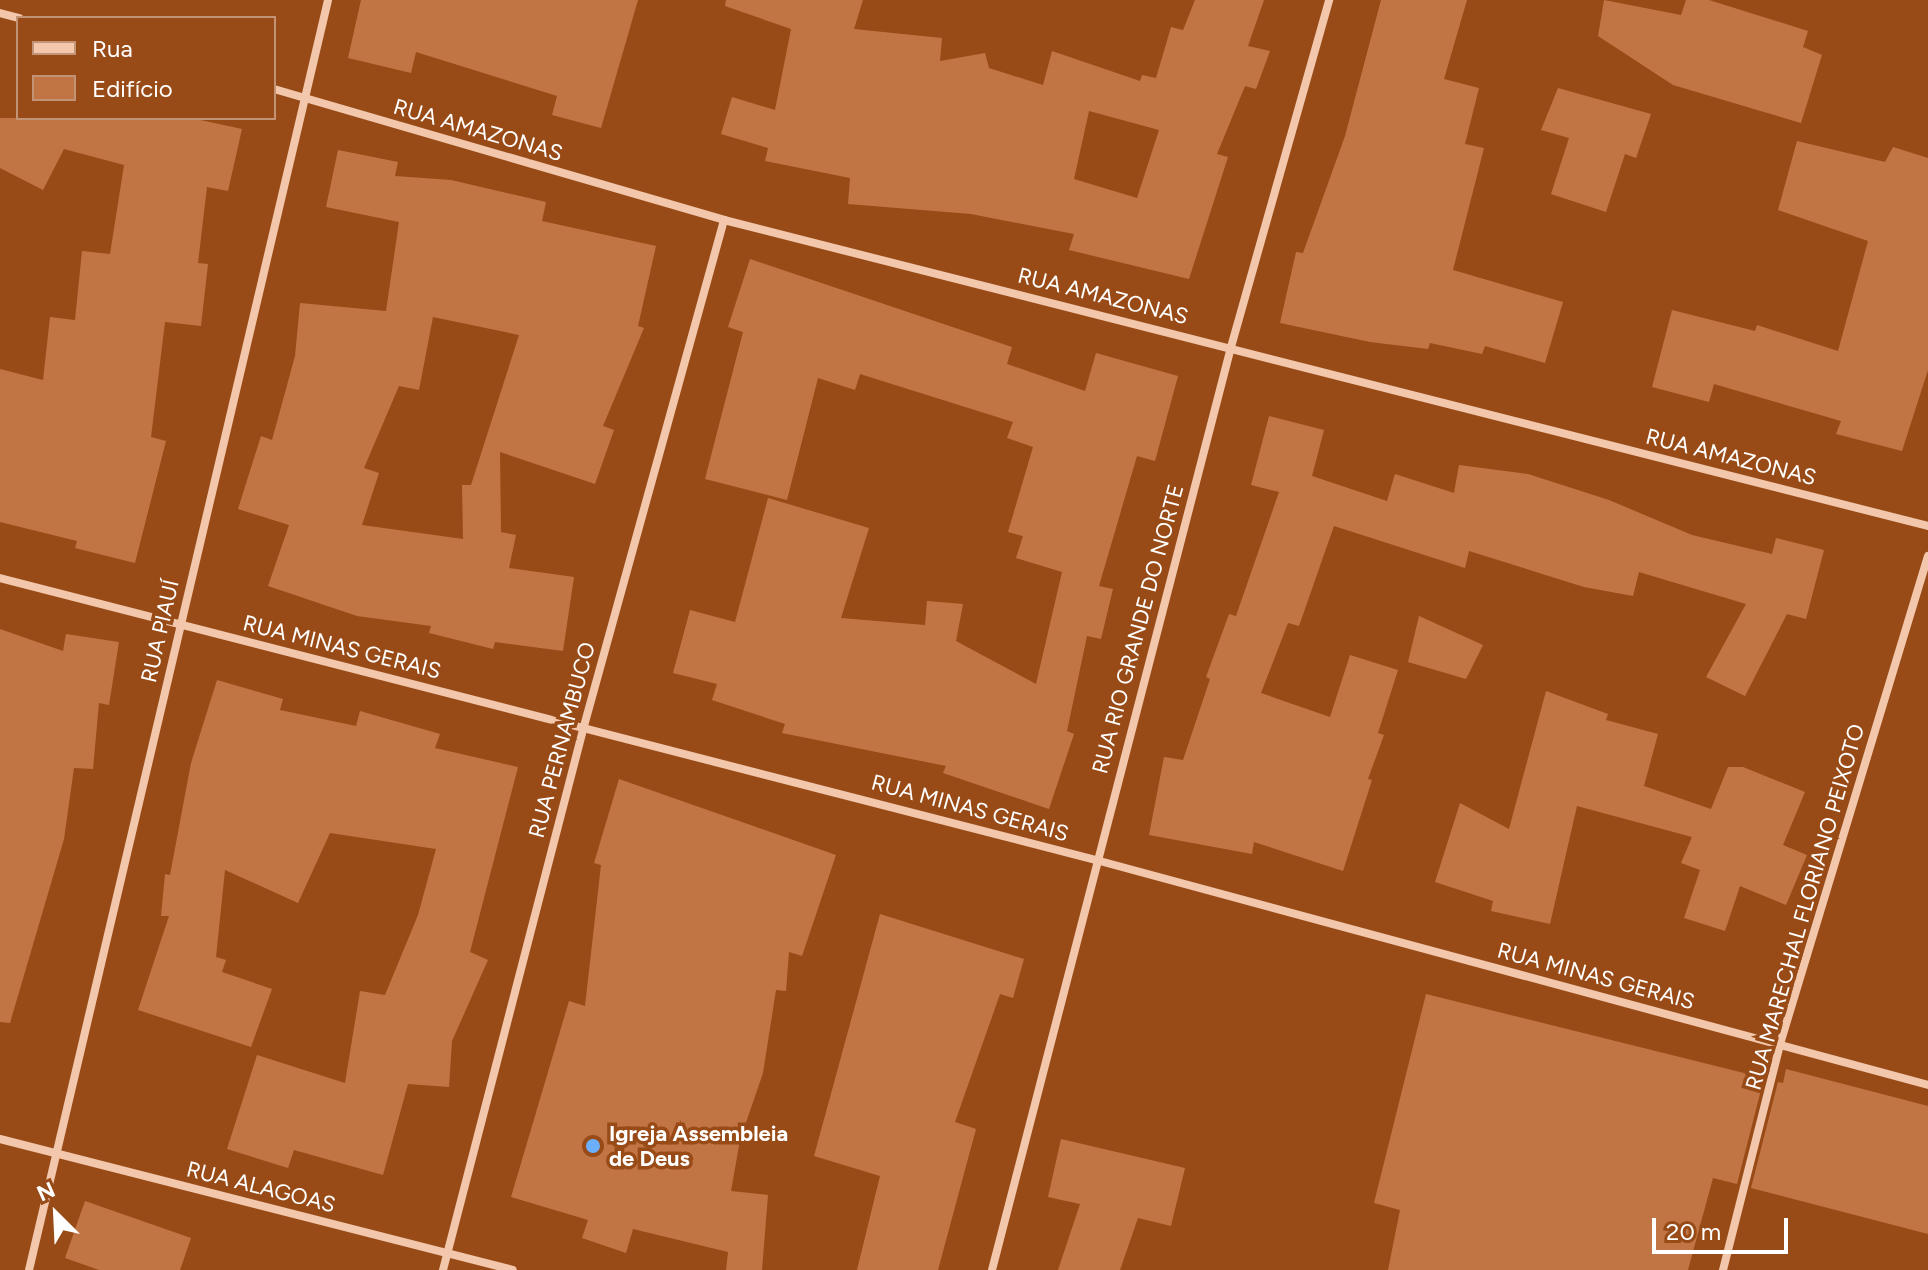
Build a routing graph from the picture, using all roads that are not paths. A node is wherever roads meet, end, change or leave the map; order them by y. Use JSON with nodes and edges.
{"nodes":[{"id":1,"x":328,"y":0,"type":"edge"},
{"id":2,"x":1329,"y":0,"type":"edge"},
{"id":3,"x":276,"y":90,"type":"edge"},
{"id":4,"x":303,"y":97,"type":"junction"},
{"id":5,"x":724,"y":220,"type":"junction"},
{"id":6,"x":1231,"y":347,"type":"junction"},
{"id":7,"x":1928,"y":526,"type":"edge"},
{"id":8,"x":1928,"y":556,"type":"edge"},
{"id":9,"x":0,"y":578,"type":"edge"},
{"id":10,"x":180,"y":625,"type":"junction"},
{"id":11,"x":584,"y":726,"type":"junction"},
{"id":12,"x":1096,"y":860,"type":"junction"},
{"id":13,"x":1780,"y":1044,"type":"junction"},
{"id":14,"x":1928,"y":1085,"type":"edge"},
{"id":15,"x":0,"y":1139,"type":"edge"},
{"id":16,"x":57,"y":1154,"type":"junction"},
{"id":17,"x":447,"y":1252,"type":"junction"},
{"id":18,"x":29,"y":1270,"type":"edge"},
{"id":19,"x":443,"y":1270,"type":"edge"},
{"id":20,"x":513,"y":1270,"type":"edge"},
{"id":21,"x":992,"y":1270,"type":"edge"},
{"id":22,"x":1723,"y":1270,"type":"edge"}],
"edges":[{"from":1,"to":4,"type":"street","name":"RUA PIAUÍ"},
{"from":2,"to":6,"type":"street","name":"RUA RIO GRANDE DO NORTE"},
{"from":3,"to":4,"type":"street","name":"RUA AMAZONAS"},
{"from":4,"to":5,"type":"street","name":"RUA AMAZONAS"},
{"from":4,"to":10,"type":"street","name":"RUA PIAUÍ"},
{"from":5,"to":6,"type":"street","name":"RUA AMAZONAS"},
{"from":5,"to":11,"type":"street","name":"RUA PERNAMBUCO"},
{"from":6,"to":7,"type":"street","name":"RUA AMAZONAS"},
{"from":6,"to":12,"type":"street","name":"RUA RIO GRANDE DO NORTE"},
{"from":8,"to":13,"type":"street","name":"RUA MARECHAL FLORIANO PEIXOTO"},
{"from":9,"to":10,"type":"street","name":"RUA MINAS GERAIS"},
{"from":10,"to":11,"type":"street","name":"RUA MINAS GERAIS"},
{"from":10,"to":16,"type":"street","name":"RUA PIAUÍ"},
{"from":11,"to":12,"type":"street","name":"RUA MINAS GERAIS"},
{"from":11,"to":17,"type":"street","name":"RUA PERNAMBUCO"},
{"from":12,"to":13,"type":"street","name":"RUA MINAS GERAIS"},
{"from":12,"to":21,"type":"street","name":"RUA RIO GRANDE DO NORTE"},
{"from":13,"to":14,"type":"street","name":"RUA MINAS GERAIS"},
{"from":13,"to":22,"type":"street","name":"RUA MARECHAL FLORIANO PEIXOTO"},
{"from":15,"to":16,"type":"street","name":"RUA ALAGOAS"},
{"from":16,"to":17,"type":"street","name":"RUA ALAGOAS"},
{"from":16,"to":18,"type":"street","name":"RUA PIAUÍ"},
{"from":17,"to":19,"type":"street","name":"RUA PERNAMBUCO"},
{"from":17,"to":20,"type":"street","name":"RUA ALAGOAS"}]}
